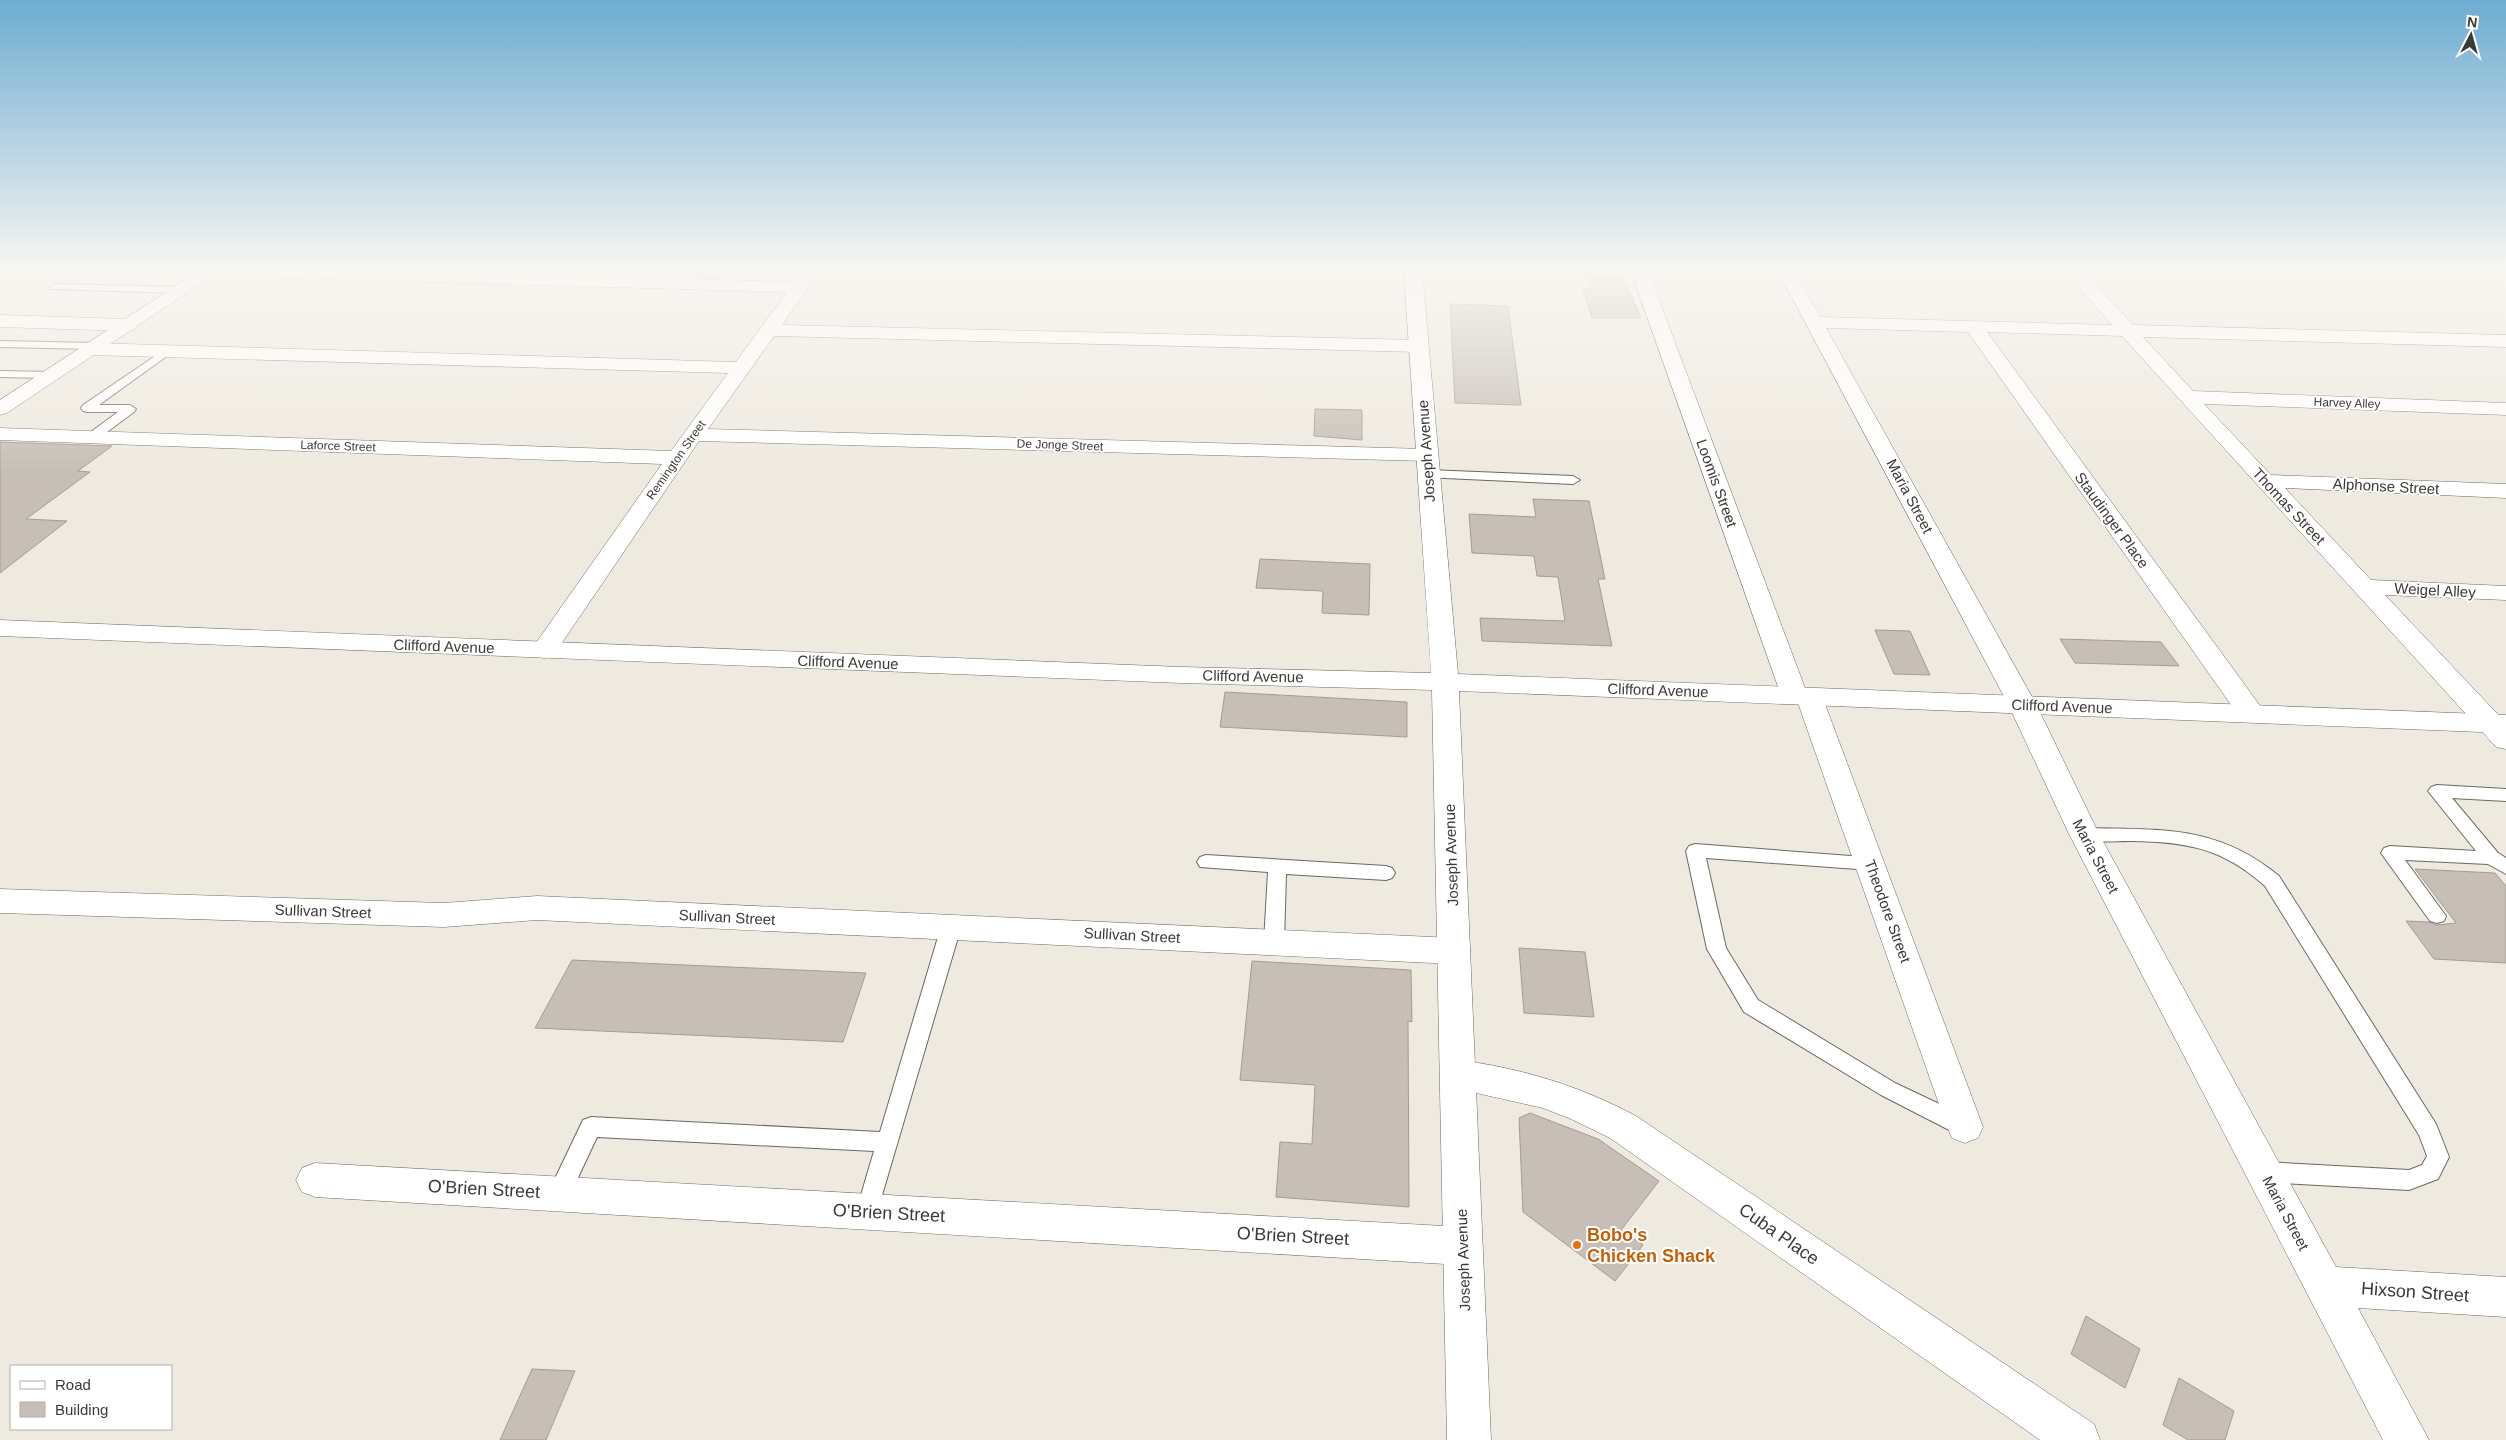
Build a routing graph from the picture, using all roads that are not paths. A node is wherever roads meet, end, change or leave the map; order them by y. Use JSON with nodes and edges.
{"nodes":[{"id":1,"x":108,"y":338,"type":"edge"},
{"id":2,"x":762,"y":338,"type":"edge"},
{"id":3,"x":1102,"y":338,"type":"edge"},
{"id":4,"x":1418,"y":338,"type":"edge"},
{"id":5,"x":1665,"y":338,"type":"edge"},
{"id":6,"x":1825,"y":338,"type":"edge"},
{"id":7,"x":1982,"y":338,"type":"edge"},
{"id":8,"x":2133,"y":338,"type":"edge"},
{"id":9,"x":2409,"y":338,"type":"edge"},
{"id":10,"x":2506,"y":341,"type":"edge"},
{"id":11,"x":1,"y":344,"type":"edge"},
{"id":12,"x":1419,"y":346,"type":"junction"},
{"id":13,"x":93,"y":348,"type":"junction"},
{"id":14,"x":167,"y":351,"type":"junction"},
{"id":15,"x":741,"y":368,"type":"junction"},
{"id":16,"x":0,"y":374,"type":"edge"},
{"id":17,"x":51,"y":375,"type":"junction"},
{"id":18,"x":2187,"y":397,"type":"junction"},
{"id":19,"x":0,"y":409,"type":"edge"},
{"id":20,"x":2506,"y":409,"type":"edge"},
{"id":21,"x":0,"y":434,"type":"edge"},
{"id":22,"x":693,"y":434,"type":"junction"},
{"id":23,"x":92,"y":437,"type":"junction"},
{"id":24,"x":677,"y":458,"type":"junction"},
{"id":25,"x":1427,"y":465,"type":"junction"},
{"id":26,"x":1573,"y":480,"type":"dead end"},
{"id":27,"x":2265,"y":481,"type":"junction"},
{"id":28,"x":2506,"y":492,"type":"edge"},
{"id":29,"x":2364,"y":587,"type":"junction"},
{"id":30,"x":2506,"y":593,"type":"edge"},
{"id":31,"x":0,"y":628,"type":"edge"},
{"id":32,"x":544,"y":650,"type":"junction"},
{"id":33,"x":1445,"y":681,"type":"junction"},
{"id":34,"x":1802,"y":695,"type":"junction"},
{"id":35,"x":2022,"y":704,"type":"junction"},
{"id":36,"x":2251,"y":713,"type":"junction"},
{"id":37,"x":2501,"y":729,"type":"edge"},
{"id":38,"x":2506,"y":794,"type":"edge"},
{"id":39,"x":2084,"y":834,"type":"junction"},
{"id":40,"x":1206,"y":862,"type":"dead end"},
{"id":41,"x":1871,"y":863,"type":"junction"},
{"id":42,"x":2499,"y":863,"type":"edge"},
{"id":43,"x":1277,"y":867,"type":"junction"},
{"id":44,"x":1386,"y":873,"type":"dead end"},
{"id":45,"x":0,"y":901,"type":"edge"},
{"id":46,"x":2437,"y":916,"type":"dead end"},
{"id":47,"x":951,"y":927,"type":"junction"},
{"id":48,"x":1274,"y":942,"type":"junction"},
{"id":49,"x":1454,"y":951,"type":"junction"},
{"id":50,"x":1458,"y":1075,"type":"junction"},
{"id":51,"x":1965,"y":1128,"type":"joint"},
{"id":52,"x":887,"y":1142,"type":"junction"},
{"id":53,"x":2264,"y":1172,"type":"junction"},
{"id":54,"x":315,"y":1180,"type":"dead end"},
{"id":55,"x":559,"y":1194,"type":"junction"},
{"id":56,"x":867,"y":1212,"type":"junction"},
{"id":57,"x":1462,"y":1246,"type":"junction"},
{"id":58,"x":2324,"y":1286,"type":"junction"},
{"id":59,"x":2506,"y":1297,"type":"edge"},
{"id":60,"x":1469,"y":1440,"type":"edge"},
{"id":61,"x":2078,"y":1440,"type":"edge"},
{"id":62,"x":2407,"y":1440,"type":"edge"}],
"edges":[{"from":1,"to":13,"type":"street"},
{"from":2,"to":15,"type":"street","name":"Remington Street"},
{"from":3,"to":12,"type":"street"},
{"from":4,"to":12,"type":"street","name":"Joseph Avenue"},
{"from":5,"to":34,"type":"street","name":"Loomis Street"},
{"from":6,"to":35,"type":"street","name":"Maria Street"},
{"from":7,"to":36,"type":"street","name":"Staudinger Place"},
{"from":8,"to":18,"type":"street","name":"Thomas Street"},
{"from":9,"to":10,"type":"street"},
{"from":11,"to":13,"type":"lane"},
{"from":12,"to":25,"type":"street","name":"Joseph Avenue"},
{"from":13,"to":14,"type":"street"},
{"from":13,"to":17,"type":"street"},
{"from":14,"to":15,"type":"street"},
{"from":14,"to":23,"type":"lane"},
{"from":15,"to":22,"type":"street","name":"Remington Street"},
{"from":16,"to":17,"type":"lane"},
{"from":17,"to":19,"type":"street"},
{"from":18,"to":20,"type":"street","name":"Harvey Alley"},
{"from":18,"to":27,"type":"street","name":"Thomas Street"},
{"from":21,"to":23,"type":"street","name":"Laforce Street"},
{"from":22,"to":24,"type":"street","name":"Remington Street"},
{"from":22,"to":25,"type":"street","name":"De Jonge Street"},
{"from":23,"to":24,"type":"street","name":"Laforce Street"},
{"from":24,"to":32,"type":"street","name":"Remington Street"},
{"from":25,"to":26,"type":"lane"},
{"from":25,"to":33,"type":"street","name":"Joseph Avenue"},
{"from":27,"to":28,"type":"street","name":"Alphonse Street"},
{"from":27,"to":29,"type":"street","name":"Thomas Street"},
{"from":29,"to":30,"type":"street","name":"Weigel Alley"},
{"from":29,"to":37,"type":"street","name":"Thomas Street"},
{"from":31,"to":32,"type":"street","name":"Clifford Avenue"},
{"from":32,"to":33,"type":"street","name":"Clifford Avenue"},
{"from":33,"to":34,"type":"street","name":"Clifford Avenue"},
{"from":33,"to":49,"type":"street","name":"Joseph Avenue"},
{"from":34,"to":35,"type":"street","name":"Clifford Avenue"},
{"from":34,"to":41,"type":"street","name":"Theodore Street"},
{"from":35,"to":36,"type":"street","name":"Clifford Avenue"},
{"from":35,"to":39,"type":"street","name":"Maria Street"},
{"from":36,"to":37,"type":"street","name":"Clifford Avenue"},
{"from":38,"to":42,"type":"lane"},
{"from":39,"to":53,"type":"street","name":"Maria Street"},
{"from":39,"to":53,"type":"lane"},
{"from":40,"to":43,"type":"lane"},
{"from":41,"to":51,"type":"street","name":"Theodore Street"},
{"from":41,"to":51,"type":"lane"},
{"from":42,"to":46,"type":"lane"},
{"from":43,"to":44,"type":"lane"},
{"from":43,"to":48,"type":"lane"},
{"from":45,"to":47,"type":"street","name":"Sullivan Street"},
{"from":47,"to":48,"type":"street","name":"Sullivan Street"},
{"from":47,"to":52,"type":"lane"},
{"from":48,"to":49,"type":"street","name":"Sullivan Street"},
{"from":49,"to":50,"type":"street","name":"Joseph Avenue"},
{"from":50,"to":57,"type":"street","name":"Joseph Avenue"},
{"from":50,"to":61,"type":"street","name":"Cuba Place"},
{"from":52,"to":55,"type":"lane"},
{"from":52,"to":56,"type":"lane"},
{"from":53,"to":58,"type":"street","name":"Maria Street"},
{"from":54,"to":55,"type":"street","name":"O'Brien Street"},
{"from":55,"to":56,"type":"street","name":"O'Brien Street"},
{"from":56,"to":57,"type":"street","name":"O'Brien Street"},
{"from":57,"to":60,"type":"street","name":"Joseph Avenue"},
{"from":58,"to":59,"type":"street","name":"Hixson Street"},
{"from":58,"to":62,"type":"street","name":"Maria Street"}]}
